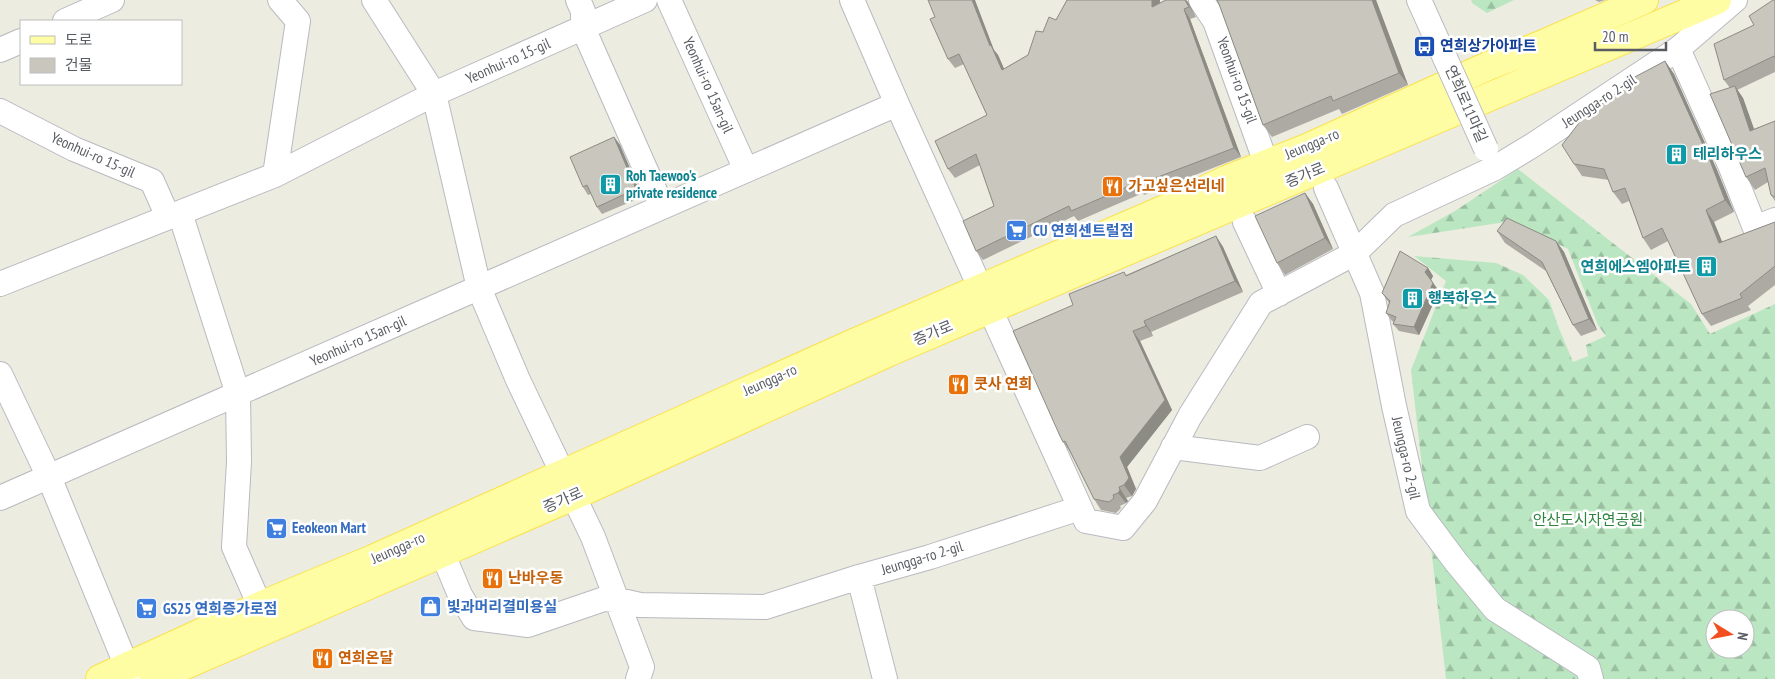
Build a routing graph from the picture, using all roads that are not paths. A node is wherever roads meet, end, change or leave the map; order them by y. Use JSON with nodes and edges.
{"nodes":[{"id":1,"x":112,"y":0,"type":"edge"},
{"id":2,"x":280,"y":0,"type":"edge"},
{"id":3,"x":374,"y":0,"type":"edge"},
{"id":4,"x":578,"y":0,"type":"edge"},
{"id":5,"x":645,"y":0,"type":"edge"},
{"id":6,"x":669,"y":0,"type":"edge"},
{"id":7,"x":852,"y":0,"type":"edge"},
{"id":8,"x":1201,"y":0,"type":"edge"},
{"id":9,"x":1419,"y":0,"type":"edge"},
{"id":10,"x":1644,"y":0,"type":"edge"},
{"id":11,"x":1717,"y":0,"type":"edge"},
{"id":12,"x":1735,"y":0,"type":"edge"},
{"id":13,"x":67,"y":20,"type":"edge"},
{"id":14,"x":583,"y":28,"type":"junction"},
{"id":15,"x":20,"y":41,"type":"edge"},
{"id":16,"x":1678,"y":49,"type":"junction"},
{"id":17,"x":0,"y":50,"type":"edge"},
{"id":18,"x":434,"y":94,"type":"junction"},
{"id":19,"x":897,"y":104,"type":"junction"},
{"id":20,"x":0,"y":111,"type":"edge"},
{"id":21,"x":1490,"y":158,"type":"junction"},
{"id":22,"x":1266,"y":163,"type":"junction"},
{"id":23,"x":746,"y":170,"type":"junction"},
{"id":24,"x":275,"y":175,"type":"junction"},
{"id":25,"x":1326,"y":188,"type":"dead end"},
{"id":26,"x":662,"y":207,"type":"junction"},
{"id":27,"x":174,"y":215,"type":"junction"},
{"id":28,"x":1775,"y":220,"type":"edge"},
{"id":29,"x":1246,"y":222,"type":"dead end"},
{"id":30,"x":1355,"y":254,"type":"junction"},
{"id":31,"x":0,"y":284,"type":"edge"},
{"id":32,"x":479,"y":288,"type":"junction"},
{"id":33,"x":1279,"y":294,"type":"junction"},
{"id":34,"x":984,"y":299,"type":"junction"},
{"id":35,"x":0,"y":374,"type":"edge"},
{"id":36,"x":238,"y":394,"type":"junction"},
{"id":37,"x":1307,"y":437,"type":"dead end"},
{"id":38,"x":1173,"y":447,"type":"junction"},
{"id":39,"x":49,"y":477,"type":"junction"},
{"id":40,"x":567,"y":485,"type":"junction"},
{"id":41,"x":0,"y":498,"type":"edge"},
{"id":42,"x":1080,"y":508,"type":"junction"},
{"id":43,"x":442,"y":552,"type":"junction"},
{"id":44,"x":859,"y":577,"type":"junction"},
{"id":45,"x":618,"y":600,"type":"junction"},
{"id":46,"x":260,"y":606,"type":"junction"},
{"id":47,"x":129,"y":673,"type":"edge"},
{"id":48,"x":100,"y":679,"type":"edge"},
{"id":49,"x":153,"y":679,"type":"edge"},
{"id":50,"x":638,"y":679,"type":"edge"},
{"id":51,"x":885,"y":679,"type":"edge"},
{"id":52,"x":1591,"y":679,"type":"edge"}],
"edges":[{"from":1,"to":13,"type":"street"},
{"from":2,"to":24,"type":"street"},
{"from":3,"to":18,"type":"street"},
{"from":4,"to":14,"type":"street"},
{"from":5,"to":14,"type":"street","name":"Yeonhui-ro 15-gil"},
{"from":6,"to":23,"type":"street","name":"Yeonhui-ro 15an-gil"},
{"from":7,"to":19,"type":"street"},
{"from":8,"to":22,"type":"street","name":"Yeonhui-ro 15-gil"},
{"from":9,"to":21,"type":"street","name":"연희로11마길","bridge":true},
{"from":10,"to":22,"type":"main road","name":"Jeungga-ro"},
{"from":11,"to":34,"type":"main road","name":"증가로"},
{"from":12,"to":16,"type":"street","name":"Jeungga-ro 2-gil"},
{"from":14,"to":18,"type":"street","name":"Yeonhui-ro 15-gil"},
{"from":14,"to":26,"type":"street"},
{"from":15,"to":17,"type":"street"},
{"from":16,"to":21,"type":"street","name":"Jeungga-ro 2-gil"},
{"from":16,"to":28,"type":"street"},
{"from":18,"to":24,"type":"street","name":"Yeonhui-ro 15-gil"},
{"from":18,"to":32,"type":"street"},
{"from":19,"to":23,"type":"street","name":"Yeonhui-ro 15an-gil"},
{"from":19,"to":34,"type":"street"},
{"from":20,"to":27,"type":"street","name":"Yeonhui-ro 15-gil"},
{"from":21,"to":30,"type":"street","name":"Jeungga-ro 2-gil"},
{"from":22,"to":34,"type":"main road","name":"Jeungga-ro"},
{"from":23,"to":26,"type":"street","name":"Yeonhui-ro 15an-gil"},
{"from":24,"to":27,"type":"street","name":"Yeonhui-ro 15-gil"},
{"from":25,"to":30,"type":"street"},
{"from":26,"to":32,"type":"street","name":"Yeonhui-ro 15an-gil"},
{"from":27,"to":31,"type":"street","name":"Yeonhui-ro 15-gil"},
{"from":27,"to":36,"type":"street"},
{"from":29,"to":33,"type":"street"},
{"from":30,"to":33,"type":"street","name":"Jeungga-ro 2-gil"},
{"from":30,"to":52,"type":"street","name":"Jeungga-ro 2-gil"},
{"from":32,"to":36,"type":"street","name":"Yeonhui-ro 15an-gil"},
{"from":32,"to":40,"type":"street"},
{"from":33,"to":38,"type":"street","name":"Jeungga-ro 2-gil"},
{"from":34,"to":40,"type":"main road","name":"Jeungga-ro"},
{"from":34,"to":42,"type":"street"},
{"from":35,"to":39,"type":"street"},
{"from":36,"to":39,"type":"street","name":"Yeonhui-ro 15an-gil"},
{"from":36,"to":46,"type":"street"},
{"from":37,"to":38,"type":"street"},
{"from":38,"to":42,"type":"street","name":"Jeungga-ro 2-gil"},
{"from":39,"to":41,"type":"street","name":"Yeonhui-ro 15an-gil"},
{"from":39,"to":47,"type":"street"},
{"from":40,"to":43,"type":"main road","name":"증가로"},
{"from":40,"to":45,"type":"street"},
{"from":40,"to":46,"type":"main road","name":"Jeungga-ro"},
{"from":42,"to":44,"type":"street","name":"Jeungga-ro 2-gil"},
{"from":43,"to":45,"type":"street","name":"Jeungga-ro"},
{"from":43,"to":49,"type":"main road","name":"증가로"},
{"from":44,"to":45,"type":"street","name":"Jeungga-ro 2-gil"},
{"from":44,"to":51,"type":"street"},
{"from":45,"to":50,"type":"street"},
{"from":46,"to":47,"type":"main road","name":"Jeungga-ro"},
{"from":47,"to":48,"type":"main road","name":"Jeungga-ro"}]}
